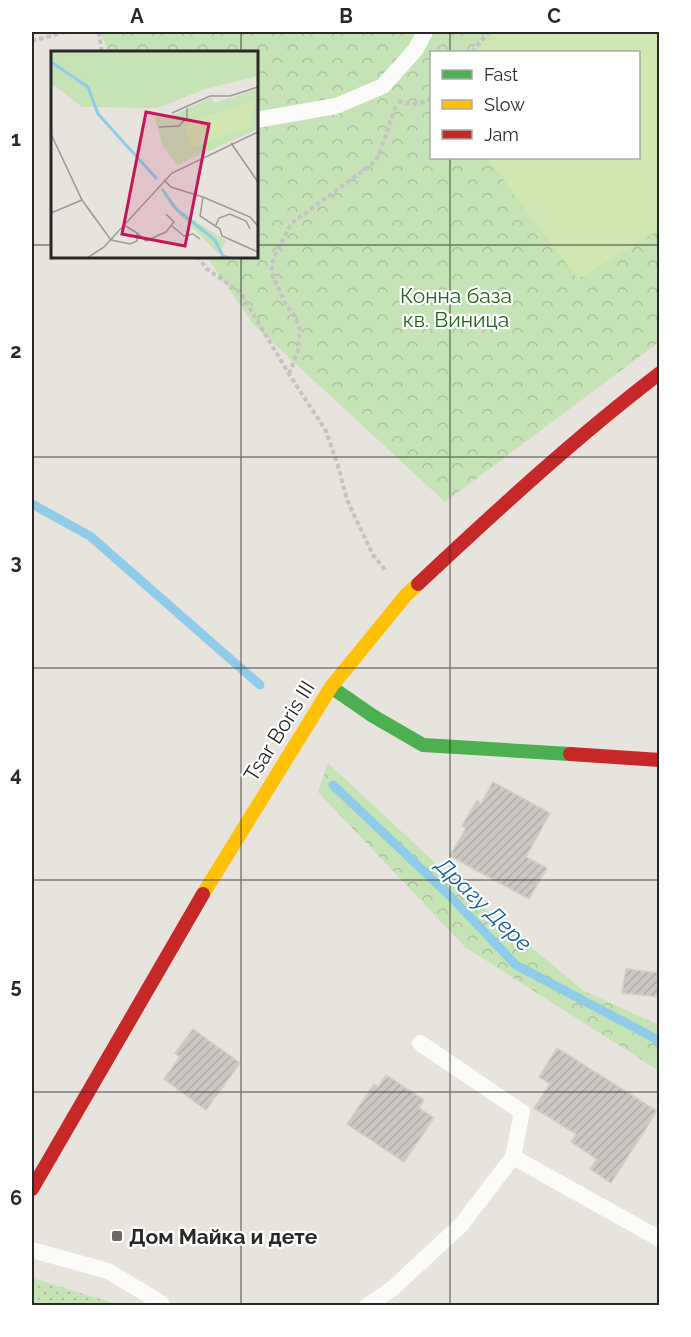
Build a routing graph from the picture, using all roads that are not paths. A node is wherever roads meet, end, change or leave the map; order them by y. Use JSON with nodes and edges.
{"nodes":[{"id":1,"x":425,"y":32,"type":"edge"},
{"id":2,"x":258,"y":120,"type":"edge"},
{"id":3,"x":660,"y":373,"type":"edge"},
{"id":4,"x":330,"y":687,"type":"junction"},
{"id":5,"x":660,"y":760,"type":"edge"},
{"id":6,"x":420,"y":1043,"type":"dead end"},
{"id":7,"x":513,"y":1157,"type":"junction"},
{"id":8,"x":32,"y":1190,"type":"edge"},
{"id":9,"x":660,"y":1239,"type":"edge"},
{"id":10,"x":32,"y":1250,"type":"edge"},
{"id":11,"x":162,"y":1305,"type":"edge"},
{"id":12,"x":367,"y":1305,"type":"edge"}],
"edges":[{"from":1,"to":2,"type":"lane"},
{"from":3,"to":4,"type":"street","name":"Tsar Boris III"},
{"from":4,"to":5,"type":"street"},
{"from":4,"to":8,"type":"street","name":"Tsar Boris III"},
{"from":6,"to":7,"type":"lane"},
{"from":7,"to":9,"type":"lane"},
{"from":7,"to":12,"type":"lane"},
{"from":10,"to":11,"type":"lane"}]}
